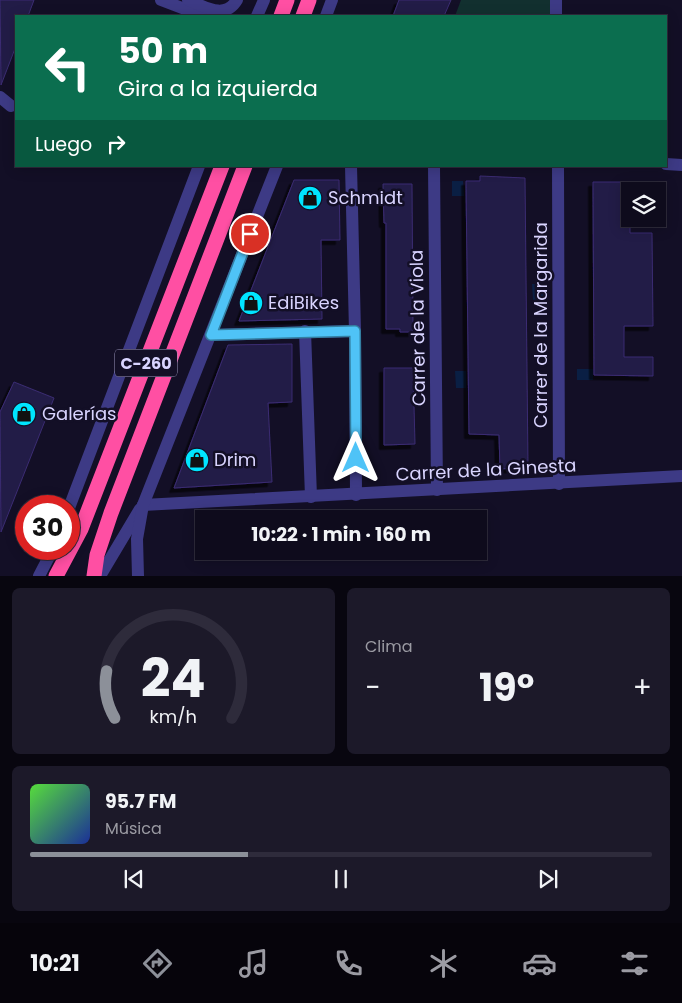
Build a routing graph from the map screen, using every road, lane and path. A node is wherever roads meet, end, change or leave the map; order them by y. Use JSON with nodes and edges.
{"nodes":[{"id":1,"x":161,"y":0,"type":"edge"},
{"id":2,"x":188,"y":0,"type":"edge"},
{"id":3,"x":237,"y":0,"type":"edge"},
{"id":4,"x":264,"y":0,"type":"edge"},
{"id":5,"x":287,"y":0,"type":"edge"},
{"id":6,"x":309,"y":0,"type":"edge"},
{"id":7,"x":332,"y":0,"type":"edge"},
{"id":8,"x":556,"y":0,"type":"edge"},
{"id":9,"x":200,"y":15,"type":"edge"},
{"id":10,"x":258,"y":15,"type":"edge"},
{"id":11,"x":281,"y":15,"type":"edge"},
{"id":12,"x":303,"y":15,"type":"edge"},
{"id":13,"x":326,"y":15,"type":"edge"},
{"id":14,"x":556,"y":15,"type":"edge"},
{"id":15,"x":0,"y":96,"type":"edge"},
{"id":16,"x":11,"y":106,"type":"dead end"},
{"id":17,"x":667,"y":164,"type":"edge"},
{"id":18,"x":682,"y":165,"type":"edge"},
{"id":19,"x":198,"y":167,"type":"edge"},
{"id":20,"x":222,"y":167,"type":"edge"},
{"id":21,"x":245,"y":167,"type":"edge"},
{"id":22,"x":277,"y":167,"type":"edge"},
{"id":23,"x":351,"y":167,"type":"edge"},
{"id":24,"x":434,"y":167,"type":"edge"},
{"id":25,"x":558,"y":167,"type":"edge"},
{"id":26,"x":355,"y":331,"type":"junction"},
{"id":27,"x":305,"y":332,"type":"junction"},
{"id":28,"x":211,"y":335,"type":"junction"},
{"id":29,"x":682,"y":476,"type":"edge"},
{"id":30,"x":560,"y":484,"type":"junction"},
{"id":31,"x":437,"y":490,"type":"junction"},
{"id":32,"x":74,"y":495,"type":"edge"},
{"id":33,"x":356,"y":495,"type":"junction"},
{"id":34,"x":312,"y":497,"type":"junction"},
{"id":35,"x":143,"y":505,"type":"junction"},
{"id":36,"x":80,"y":531,"type":"edge"},
{"id":37,"x":47,"y":560,"type":"edge"},
{"id":38,"x":63,"y":560,"type":"edge"},
{"id":39,"x":39,"y":576,"type":"edge"},
{"id":40,"x":56,"y":576,"type":"edge"},
{"id":41,"x":94,"y":576,"type":"edge"},
{"id":42,"x":100,"y":576,"type":"edge"},
{"id":43,"x":138,"y":576,"type":"edge"}],
"edges":[{"from":1,"to":9,"type":"street"},
{"from":2,"to":3,"type":"street"},
{"from":4,"to":10,"type":"street"},
{"from":5,"to":11,"type":"highway"},
{"from":6,"to":12,"type":"highway"},
{"from":7,"to":13,"type":"street"},
{"from":8,"to":14,"type":"street"},
{"from":15,"to":16,"type":"street"},
{"from":17,"to":18,"type":"street"},
{"from":19,"to":32,"type":"street"},
{"from":20,"to":36,"type":"highway","number":"C-260"},
{"from":21,"to":41,"type":"highway","number":"C-260"},
{"from":22,"to":28,"type":"street"},
{"from":23,"to":26,"type":"street"},
{"from":24,"to":31,"type":"street","name":"Carrer de la Viola"},
{"from":25,"to":30,"type":"street","name":"Carrer de la Margarida"},
{"from":26,"to":27,"type":"street"},
{"from":26,"to":33,"type":"street"},
{"from":27,"to":28,"type":"street"},
{"from":27,"to":34,"type":"street"},
{"from":28,"to":35,"type":"street"},
{"from":29,"to":30,"type":"street","name":"Carrer de la Ginesta"},
{"from":30,"to":31,"type":"street","name":"Carrer de la Ginesta"},
{"from":31,"to":33,"type":"street","name":"Carrer de la Ginesta"},
{"from":33,"to":34,"type":"street","name":"Carrer de la Ginesta"},
{"from":34,"to":35,"type":"street","name":"Carrer de la Ginesta"},
{"from":35,"to":42,"type":"street"},
{"from":35,"to":43,"type":"street"},
{"from":37,"to":39,"type":"street"},
{"from":38,"to":40,"type":"highway","number":"C-260"}]}
